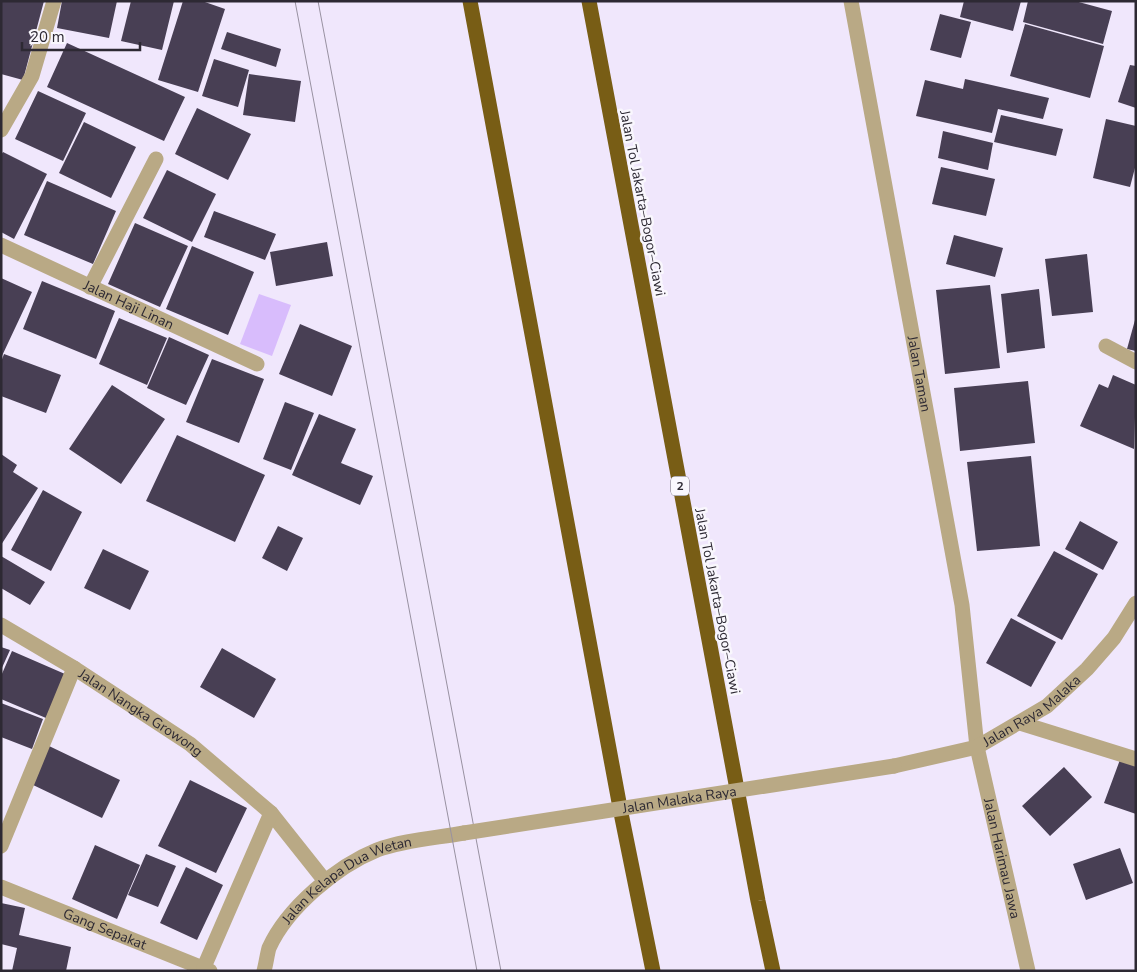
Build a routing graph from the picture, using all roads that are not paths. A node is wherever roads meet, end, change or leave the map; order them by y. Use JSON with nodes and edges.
{"nodes":[{"id":1,"x":54,"y":1,"type":"edge"},
{"id":2,"x":470,"y":1,"type":"edge"},
{"id":3,"x":589,"y":1,"type":"edge"},
{"id":4,"x":851,"y":1,"type":"edge"},
{"id":5,"x":1,"y":130,"type":"edge"},
{"id":6,"x":156,"y":159,"type":"dead end"},
{"id":7,"x":1,"y":245,"type":"edge"},
{"id":8,"x":90,"y":287,"type":"junction"},
{"id":9,"x":1106,"y":346,"type":"dead end"},
{"id":10,"x":1136,"y":362,"type":"edge"},
{"id":11,"x":257,"y":364,"type":"dead end"},
{"id":12,"x":1136,"y":603,"type":"edge"},
{"id":13,"x":1,"y":625,"type":"edge"},
{"id":14,"x":74,"y":668,"type":"junction"},
{"id":15,"x":1020,"y":723,"type":"junction"},
{"id":16,"x":976,"y":747,"type":"junction"},
{"id":17,"x":1136,"y":759,"type":"edge"},
{"id":18,"x":894,"y":766,"type":"joint"},
{"id":19,"x":271,"y":813,"type":"junction"},
{"id":20,"x":464,"y":833,"type":"joint"},
{"id":21,"x":1,"y":846,"type":"edge"},
{"id":22,"x":325,"y":881,"type":"junction"},
{"id":23,"x":1,"y":887,"type":"edge"},
{"id":24,"x":207,"y":969,"type":"edge"},
{"id":25,"x":264,"y":971,"type":"edge"},
{"id":26,"x":653,"y":971,"type":"edge"},
{"id":27,"x":773,"y":971,"type":"edge"},
{"id":28,"x":1028,"y":971,"type":"edge"}],
"edges":[{"from":1,"to":5,"type":"street"},
{"from":2,"to":26,"type":"highway"},
{"from":3,"to":27,"type":"highway","name":"Jalan Tol Jakarta–Bogor–Ciawi","number":"2"},
{"from":4,"to":16,"type":"street","name":"Jalan Taman"},
{"from":6,"to":8,"type":"street"},
{"from":7,"to":8,"type":"street","name":"Jalan Haji Linan"},
{"from":8,"to":11,"type":"street","name":"Jalan Haji Linan"},
{"from":9,"to":10,"type":"street"},
{"from":12,"to":15,"type":"street","name":"Jalan Raya Malaka"},
{"from":13,"to":14,"type":"street","name":"Jalan Nangka Growong"},
{"from":14,"to":19,"type":"street","name":"Jalan Nangka Growong"},
{"from":14,"to":21,"type":"street"},
{"from":15,"to":16,"type":"street","name":"Jalan Raya Malaka"},
{"from":15,"to":17,"type":"street"},
{"from":16,"to":18,"type":"street","name":"Jalan Raya Malaka"},
{"from":16,"to":28,"type":"street","name":"Jalan Harimau Jawa"},
{"from":18,"to":20,"type":"street","name":"Jalan Malaka Raya","bridge":true},
{"from":19,"to":22,"type":"street","name":"Jalan Nangka Growong"},
{"from":19,"to":24,"type":"street"},
{"from":20,"to":22,"type":"street","name":"Jalan Kelapa Dua Wetan"},
{"from":22,"to":25,"type":"street","name":"Jalan Kelapa Dua Wetan"},
{"from":23,"to":24,"type":"street","name":"Gang Sepakat"}]}
